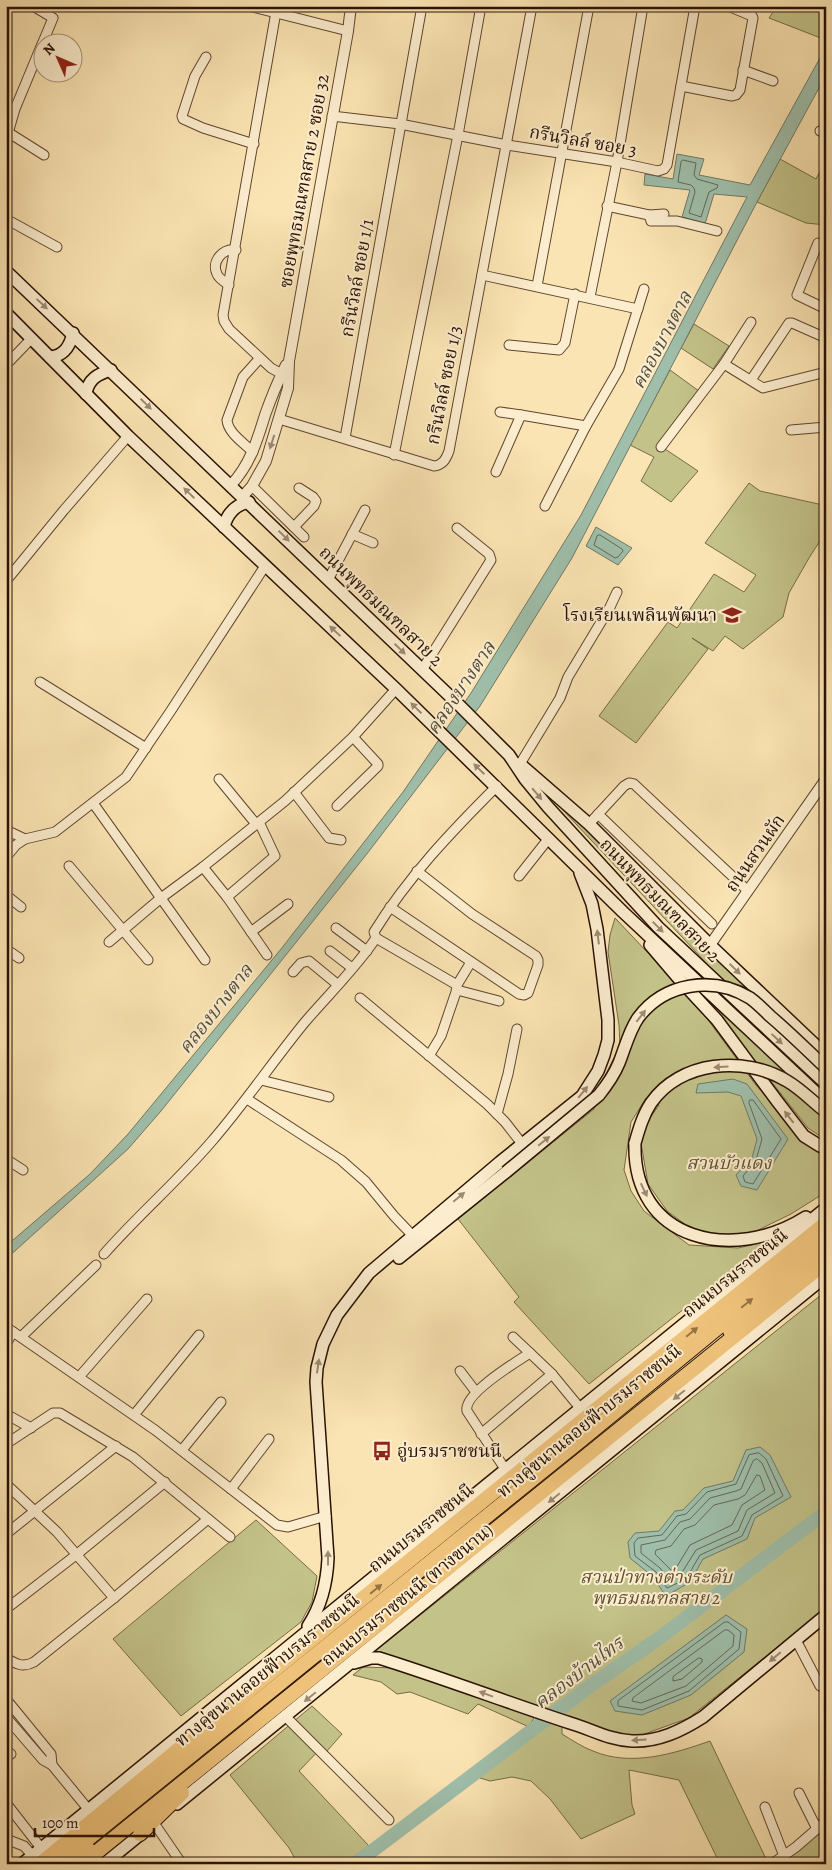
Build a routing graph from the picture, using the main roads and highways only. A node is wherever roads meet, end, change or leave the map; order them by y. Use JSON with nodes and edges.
{"nodes":[{"id":1,"x":6,"y":271,"type":"edge"},
{"id":2,"x":6,"y":313,"type":"edge"},
{"id":3,"x":73,"y":333,"type":"junction"},
{"id":4,"x":50,"y":357,"type":"junction"},
{"id":5,"x":111,"y":370,"type":"junction"},
{"id":6,"x":86,"y":394,"type":"junction"},
{"id":7,"x":246,"y":500,"type":"junction"},
{"id":8,"x":224,"y":527,"type":"junction"},
{"id":9,"x":509,"y":755,"type":"junction"},
{"id":10,"x":576,"y":865,"type":"junction"},
{"id":11,"x":623,"y":912,"type":"junction"},
{"id":12,"x":826,"y":1055,"type":"edge"},
{"id":13,"x":826,"y":1068,"type":"edge"},
{"id":14,"x":822,"y":1080,"type":"edge"},
{"id":15,"x":826,"y":1102,"type":"edge"},
{"id":16,"x":826,"y":1112,"type":"edge"},
{"id":17,"x":826,"y":1148,"type":"edge"},
{"id":18,"x":826,"y":1204,"type":"edge"},
{"id":19,"x":826,"y":1208,"type":"edge"},
{"id":20,"x":826,"y":1223,"type":"edge"},
{"id":21,"x":826,"y":1239,"type":"edge"},
{"id":22,"x":826,"y":1253,"type":"edge"},
{"id":23,"x":826,"y":1262,"type":"edge"},
{"id":24,"x":369,"y":1274,"type":"junction"},
{"id":25,"x":826,"y":1276,"type":"edge"},
{"id":26,"x":826,"y":1615,"type":"edge"},
{"id":27,"x":301,"y":1636,"type":"junction"},
{"id":28,"x":348,"y":1666,"type":"junction"},
{"id":29,"x":212,"y":1720,"type":"junction"},
{"id":30,"x":238,"y":1738,"type":"junction"},
{"id":31,"x":113,"y":1789,"type":"junction"},
{"id":32,"x":140,"y":1834,"type":"junction"},
{"id":33,"x":38,"y":1856,"type":"edge"},
{"id":34,"x":22,"y":1864,"type":"edge"},
{"id":35,"x":57,"y":1864,"type":"edge"},
{"id":36,"x":72,"y":1864,"type":"edge"},
{"id":37,"x":82,"y":1864,"type":"edge"},
{"id":38,"x":104,"y":1864,"type":"edge"}],
"edges":[{"from":1,"to":3,"type":"main road","name":"ถนนพุทธมณฑลสาย 2","one_way":true},
{"from":2,"to":4,"type":"main road","name":"ถนนพุทธมณฑลสาย 2"},
{"from":3,"to":4,"type":"main road"},
{"from":3,"to":5,"type":"main road","name":"ถนนพุทธมณฑลสาย 2"},
{"from":4,"to":6,"type":"main road","name":"ถนนพุทธมณฑลสาย 2"},
{"from":5,"to":6,"type":"main road"},
{"from":5,"to":7,"type":"main road","name":"ถนนพุทธมณฑลสาย 2","one_way":true},
{"from":8,"to":6,"type":"main road","name":"ถนนพุทธมณฑลสาย 2","one_way":true},
{"from":7,"to":8,"type":"main road"},
{"from":7,"to":9,"type":"main road","name":"ถนนพุทธมณฑลสาย 2","one_way":true},
{"from":10,"to":8,"type":"main road","name":"ถนนพุทธมณฑลสาย 2","one_way":true},
{"from":9,"to":12,"type":"main road","one_way":true},
{"from":9,"to":14,"type":"main road","name":"ถนนพุทธมณฑลสาย 2","one_way":true},
{"from":10,"to":11,"type":"main road","name":"ถนนพุทธมณฑลสาย 2"},
{"from":24,"to":10,"type":"main road","one_way":true},
{"from":11,"to":15,"type":"main road","name":"ถนนพุทธมณฑลสาย 2"},
{"from":17,"to":11,"type":"main road","one_way":true},
{"from":24,"to":13,"type":"main road","one_way":true,"bridge":true},
{"from":16,"to":18,"type":"main road","one_way":true,"bridge":true},
{"from":19,"to":27,"type":"main road","name":"ถนนบรมราชชนนี (ทางขนาน)"},
{"from":29,"to":20,"type":"main road","name":"ถนนบรมราชชนนี","one_way":true},
{"from":35,"to":21,"type":"main road","name":"ทางคู่ขนานลอยฟ้าบรมราชชนนี","one_way":true},
{"from":22,"to":36,"type":"main road","name":"ทางคู่ขนานลอยฟ้าบรมราชชนนี"},
{"from":23,"to":30,"type":"main road"},
{"from":27,"to":24,"type":"main road","one_way":true},
{"from":25,"to":28,"type":"main road","name":"ถนนบรมราชชนนี (ทางขนาน)","one_way":true},
{"from":26,"to":28,"type":"main road","one_way":true},
{"from":27,"to":31,"type":"main road","name":"ถนนบรมราชชนนี (ทางขนาน)"},
{"from":28,"to":32,"type":"main road","name":"ถนนบรมราชชนนี (ทางขนาน)","one_way":true},
{"from":29,"to":31,"type":"main road"},
{"from":29,"to":33,"type":"main road","name":"ถนนบรมราชชนนี"},
{"from":30,"to":32,"type":"main road"},
{"from":30,"to":37,"type":"main road"},
{"from":31,"to":33,"type":"main road","name":"ถนนบรมราชชนนี (ทางขนาน)"},
{"from":32,"to":38,"type":"main road","name":"ถนนบรมราชชนนี (ทางขนาน)"},
{"from":33,"to":34,"type":"main road","name":"ถนนบรมราชชนนี (ทางขนาน)"}]}
